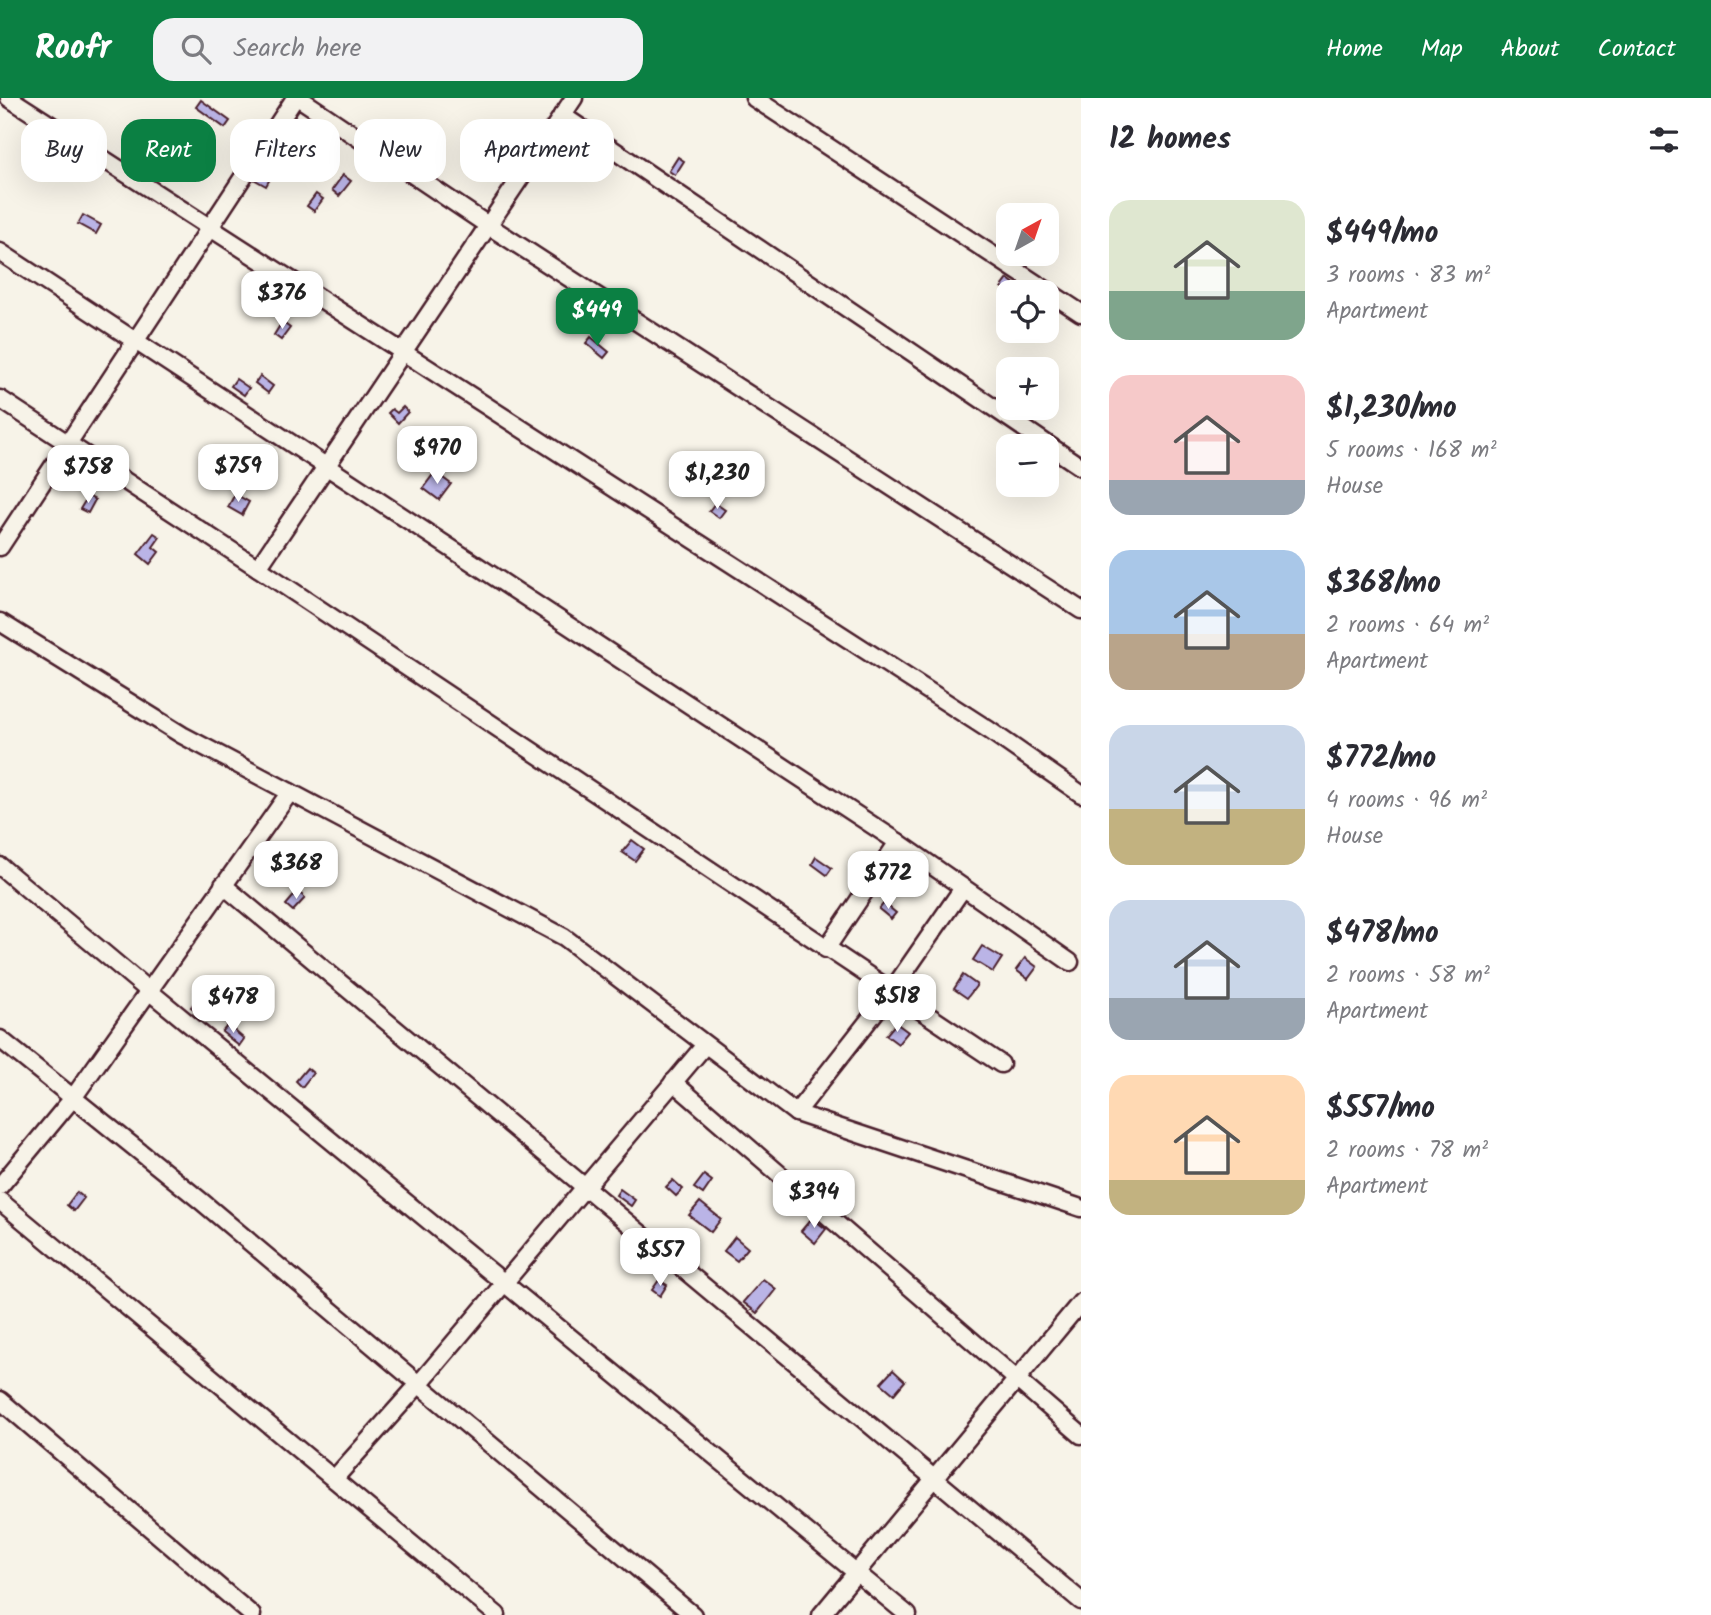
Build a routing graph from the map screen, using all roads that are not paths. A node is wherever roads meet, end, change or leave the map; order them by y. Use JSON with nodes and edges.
{"nodes":[{"id":1,"x":7,"y":98,"type":"edge"},
{"id":2,"x":297,"y":98,"type":"edge"},
{"id":3,"x":574,"y":98,"type":"edge"},
{"id":4,"x":754,"y":98,"type":"edge"},
{"id":5,"x":0,"y":105,"type":"edge"},
{"id":6,"x":562,"y":115,"type":"junction"},
{"id":7,"x":489,"y":226,"type":"junction"},
{"id":8,"x":209,"y":227,"type":"junction"},
{"id":9,"x":0,"y":253,"type":"edge"},
{"id":10,"x":1081,"y":313,"type":"edge"},
{"id":11,"x":135,"y":341,"type":"junction"},
{"id":12,"x":403,"y":352,"type":"junction"},
{"id":13,"x":0,"y":400,"type":"edge"},
{"id":14,"x":68,"y":443,"type":"junction"},
{"id":15,"x":326,"y":467,"type":"junction"},
{"id":16,"x":1081,"y":467,"type":"edge"},
{"id":17,"x":0,"y":547,"type":"edge"},
{"id":18,"x":258,"y":568,"type":"junction"},
{"id":19,"x":1081,"y":610,"type":"edge"},
{"id":20,"x":0,"y":622,"type":"edge"},
{"id":21,"x":289,"y":792,"type":"junction"},
{"id":22,"x":1081,"y":794,"type":"edge"},
{"id":23,"x":898,"y":842,"type":"junction"},
{"id":24,"x":0,"y":866,"type":"edge"},
{"id":25,"x":223,"y":886,"type":"junction"},
{"id":26,"x":963,"y":888,"type":"junction"},
{"id":27,"x":826,"y":949,"type":"junction"},
{"id":28,"x":1070,"y":962,"type":"dead end"},
{"id":29,"x":149,"y":991,"type":"junction"},
{"id":30,"x":891,"y":992,"type":"junction"},
{"id":31,"x":0,"y":1039,"type":"edge"},
{"id":32,"x":705,"y":1045,"type":"junction"},
{"id":33,"x":1000,"y":1065,"type":"dead end"},
{"id":34,"x":673,"y":1082,"type":"junction"},
{"id":35,"x":73,"y":1098,"type":"junction"},
{"id":36,"x":796,"y":1113,"type":"junction"},
{"id":37,"x":0,"y":1186,"type":"edge"},
{"id":38,"x":584,"y":1188,"type":"junction"},
{"id":39,"x":0,"y":1201,"type":"edge"},
{"id":40,"x":1081,"y":1208,"type":"edge"},
{"id":41,"x":504,"y":1283,"type":"junction"},
{"id":42,"x":1081,"y":1302,"type":"edge"},
{"id":43,"x":1017,"y":1379,"type":"junction"},
{"id":44,"x":419,"y":1384,"type":"junction"},
{"id":45,"x":0,"y":1400,"type":"edge"},
{"id":46,"x":1081,"y":1435,"type":"edge"},
{"id":47,"x":334,"y":1479,"type":"junction"},
{"id":48,"x":934,"y":1479,"type":"junction"},
{"id":49,"x":857,"y":1573,"type":"junction"},
{"id":50,"x":1081,"y":1601,"type":"edge"},
{"id":51,"x":252,"y":1615,"type":"edge"},
{"id":52,"x":497,"y":1615,"type":"edge"},
{"id":53,"x":693,"y":1615,"type":"edge"},
{"id":54,"x":821,"y":1615,"type":"edge"},
{"id":55,"x":908,"y":1615,"type":"edge"}],
"edges":[{"from":1,"to":5,"type":"street"},
{"from":1,"to":8,"type":"street"},
{"from":2,"to":7,"type":"street"},
{"from":2,"to":8,"type":"street"},
{"from":3,"to":6,"type":"street"},
{"from":4,"to":10,"type":"street"},
{"from":6,"to":7,"type":"street"},
{"from":6,"to":16,"type":"street"},
{"from":7,"to":12,"type":"street"},
{"from":7,"to":19,"type":"street"},
{"from":8,"to":11,"type":"street"},
{"from":8,"to":12,"type":"street"},
{"from":9,"to":11,"type":"street"},
{"from":11,"to":14,"type":"street"},
{"from":11,"to":15,"type":"street"},
{"from":12,"to":15,"type":"street"},
{"from":12,"to":22,"type":"street"},
{"from":13,"to":14,"type":"street"},
{"from":14,"to":17,"type":"street"},
{"from":14,"to":18,"type":"street"},
{"from":15,"to":18,"type":"street"},
{"from":15,"to":23,"type":"street"},
{"from":18,"to":27,"type":"street"},
{"from":20,"to":21,"type":"street"},
{"from":21,"to":25,"type":"street"},
{"from":21,"to":32,"type":"street"},
{"from":23,"to":26,"type":"street"},
{"from":23,"to":27,"type":"street"},
{"from":24,"to":29,"type":"street"},
{"from":25,"to":29,"type":"street"},
{"from":25,"to":38,"type":"street"},
{"from":26,"to":28,"type":"street"},
{"from":26,"to":30,"type":"street"},
{"from":27,"to":30,"type":"street"},
{"from":29,"to":35,"type":"street"},
{"from":29,"to":41,"type":"street"},
{"from":30,"to":33,"type":"street"},
{"from":30,"to":36,"type":"street"},
{"from":31,"to":35,"type":"street"},
{"from":32,"to":34,"type":"street"},
{"from":32,"to":36,"type":"street"},
{"from":34,"to":38,"type":"street"},
{"from":34,"to":43,"type":"street"},
{"from":35,"to":37,"type":"street"},
{"from":35,"to":44,"type":"street"},
{"from":36,"to":40,"type":"street"},
{"from":38,"to":41,"type":"street"},
{"from":38,"to":48,"type":"street"},
{"from":39,"to":47,"type":"street"},
{"from":41,"to":44,"type":"street"},
{"from":41,"to":49,"type":"street"},
{"from":42,"to":43,"type":"street"},
{"from":43,"to":46,"type":"street"},
{"from":43,"to":48,"type":"street"},
{"from":44,"to":47,"type":"street"},
{"from":44,"to":53,"type":"street"},
{"from":45,"to":51,"type":"street"},
{"from":47,"to":52,"type":"street"},
{"from":48,"to":49,"type":"street"},
{"from":48,"to":50,"type":"street"},
{"from":49,"to":54,"type":"street"},
{"from":49,"to":55,"type":"street"}]}
